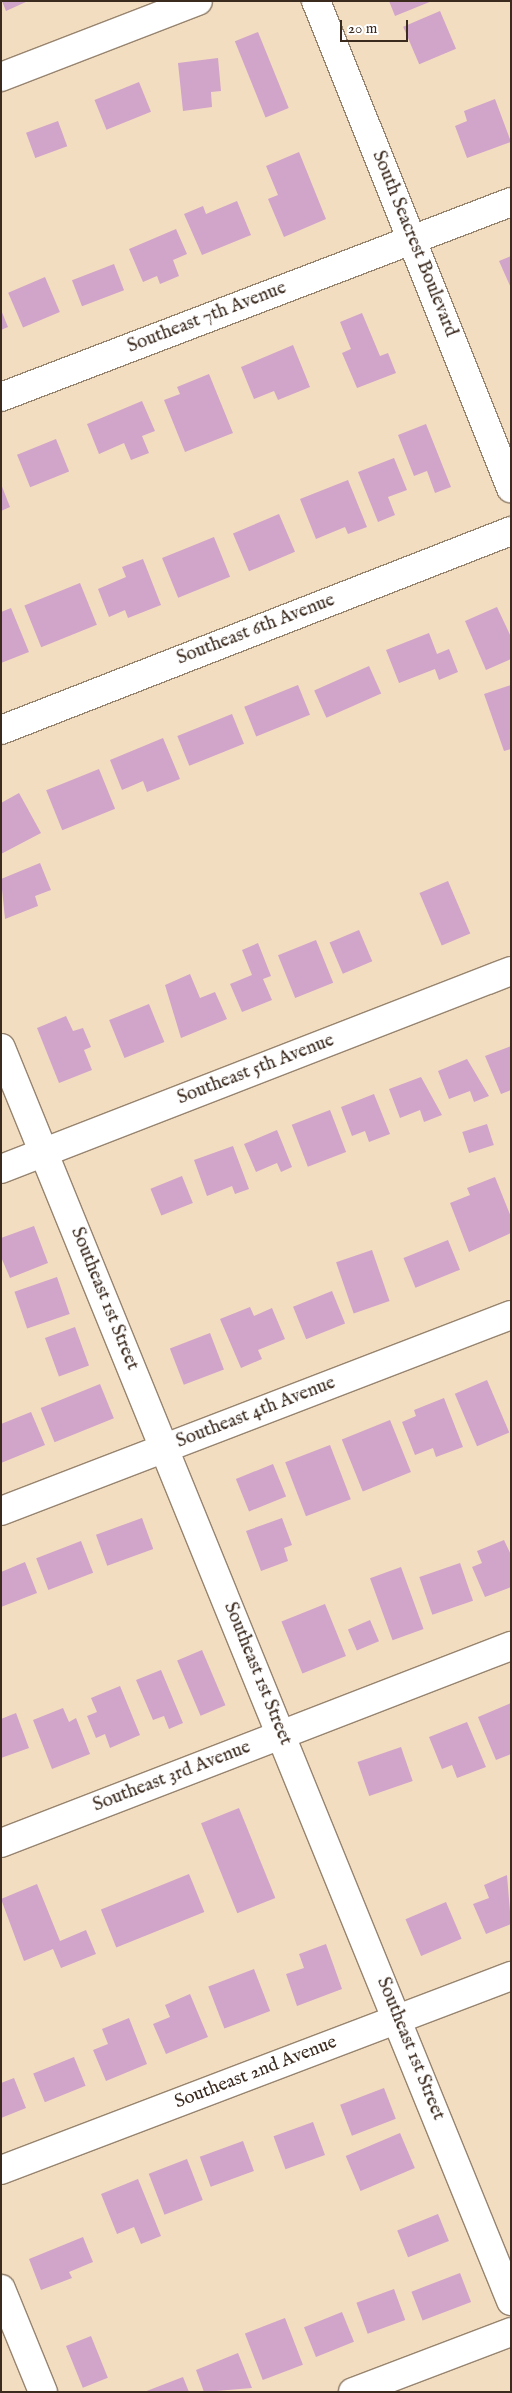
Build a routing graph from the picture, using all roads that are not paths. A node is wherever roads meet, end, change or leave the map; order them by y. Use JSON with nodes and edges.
{"nodes":[{"id":1,"x":198,"y":1,"type":"edge"},
{"id":2,"x":316,"y":1,"type":"edge"},
{"id":3,"x":1,"y":77,"type":"edge"},
{"id":4,"x":511,"y":202,"type":"edge"},
{"id":5,"x":413,"y":240,"type":"junction"},
{"id":6,"x":1,"y":397,"type":"edge"},
{"id":7,"x":511,"y":488,"type":"edge"},
{"id":8,"x":511,"y":531,"type":"edge"},
{"id":9,"x":1,"y":730,"type":"edge"},
{"id":10,"x":511,"y":971,"type":"edge"},
{"id":11,"x":1,"y":1048,"type":"edge"},
{"id":12,"x":44,"y":1152,"type":"junction"},
{"id":13,"x":1,"y":1169,"type":"edge"},
{"id":14,"x":511,"y":1315,"type":"edge"},
{"id":15,"x":165,"y":1448,"type":"junction"},
{"id":16,"x":1,"y":1511,"type":"edge"},
{"id":17,"x":511,"y":1646,"type":"edge"},
{"id":18,"x":282,"y":1735,"type":"junction"},
{"id":19,"x":1,"y":1843,"type":"edge"},
{"id":20,"x":511,"y":1976,"type":"edge"},
{"id":21,"x":398,"y":2019,"type":"junction"},
{"id":22,"x":1,"y":2170,"type":"edge"},
{"id":23,"x":1,"y":2289,"type":"edge"},
{"id":24,"x":511,"y":2301,"type":"edge"},
{"id":25,"x":511,"y":2332,"type":"edge"},
{"id":26,"x":43,"y":2392,"type":"edge"},
{"id":27,"x":353,"y":2392,"type":"edge"}],
"edges":[{"from":1,"to":3,"type":"street"},
{"from":2,"to":5,"type":"street","name":"South Seacrest Boulevard"},
{"from":4,"to":5,"type":"street","name":"Southeast 7th Avenue"},
{"from":5,"to":6,"type":"street","name":"Southeast 7th Avenue"},
{"from":5,"to":7,"type":"street","name":"South Seacrest Boulevard"},
{"from":8,"to":9,"type":"street","name":"Southeast 6th Avenue"},
{"from":10,"to":12,"type":"street","name":"Southeast 5th Avenue"},
{"from":11,"to":12,"type":"street","name":"Southeast 1st Street"},
{"from":12,"to":13,"type":"street","name":"Southeast 5th Avenue"},
{"from":12,"to":15,"type":"street","name":"Southeast 1st Street"},
{"from":14,"to":15,"type":"street","name":"Southeast 4th Avenue"},
{"from":15,"to":16,"type":"street","name":"Southeast 4th Avenue"},
{"from":15,"to":18,"type":"street","name":"Southeast 1st Street"},
{"from":17,"to":18,"type":"street","name":"Southeast 3rd Avenue"},
{"from":18,"to":19,"type":"street","name":"Southeast 3rd Avenue"},
{"from":18,"to":21,"type":"street","name":"Southeast 1st Street"},
{"from":20,"to":21,"type":"street","name":"Southeast 2nd Avenue"},
{"from":21,"to":22,"type":"street","name":"Southeast 2nd Avenue"},
{"from":21,"to":24,"type":"street","name":"Southeast 1st Street"},
{"from":23,"to":26,"type":"street"},
{"from":25,"to":27,"type":"street"}]}
